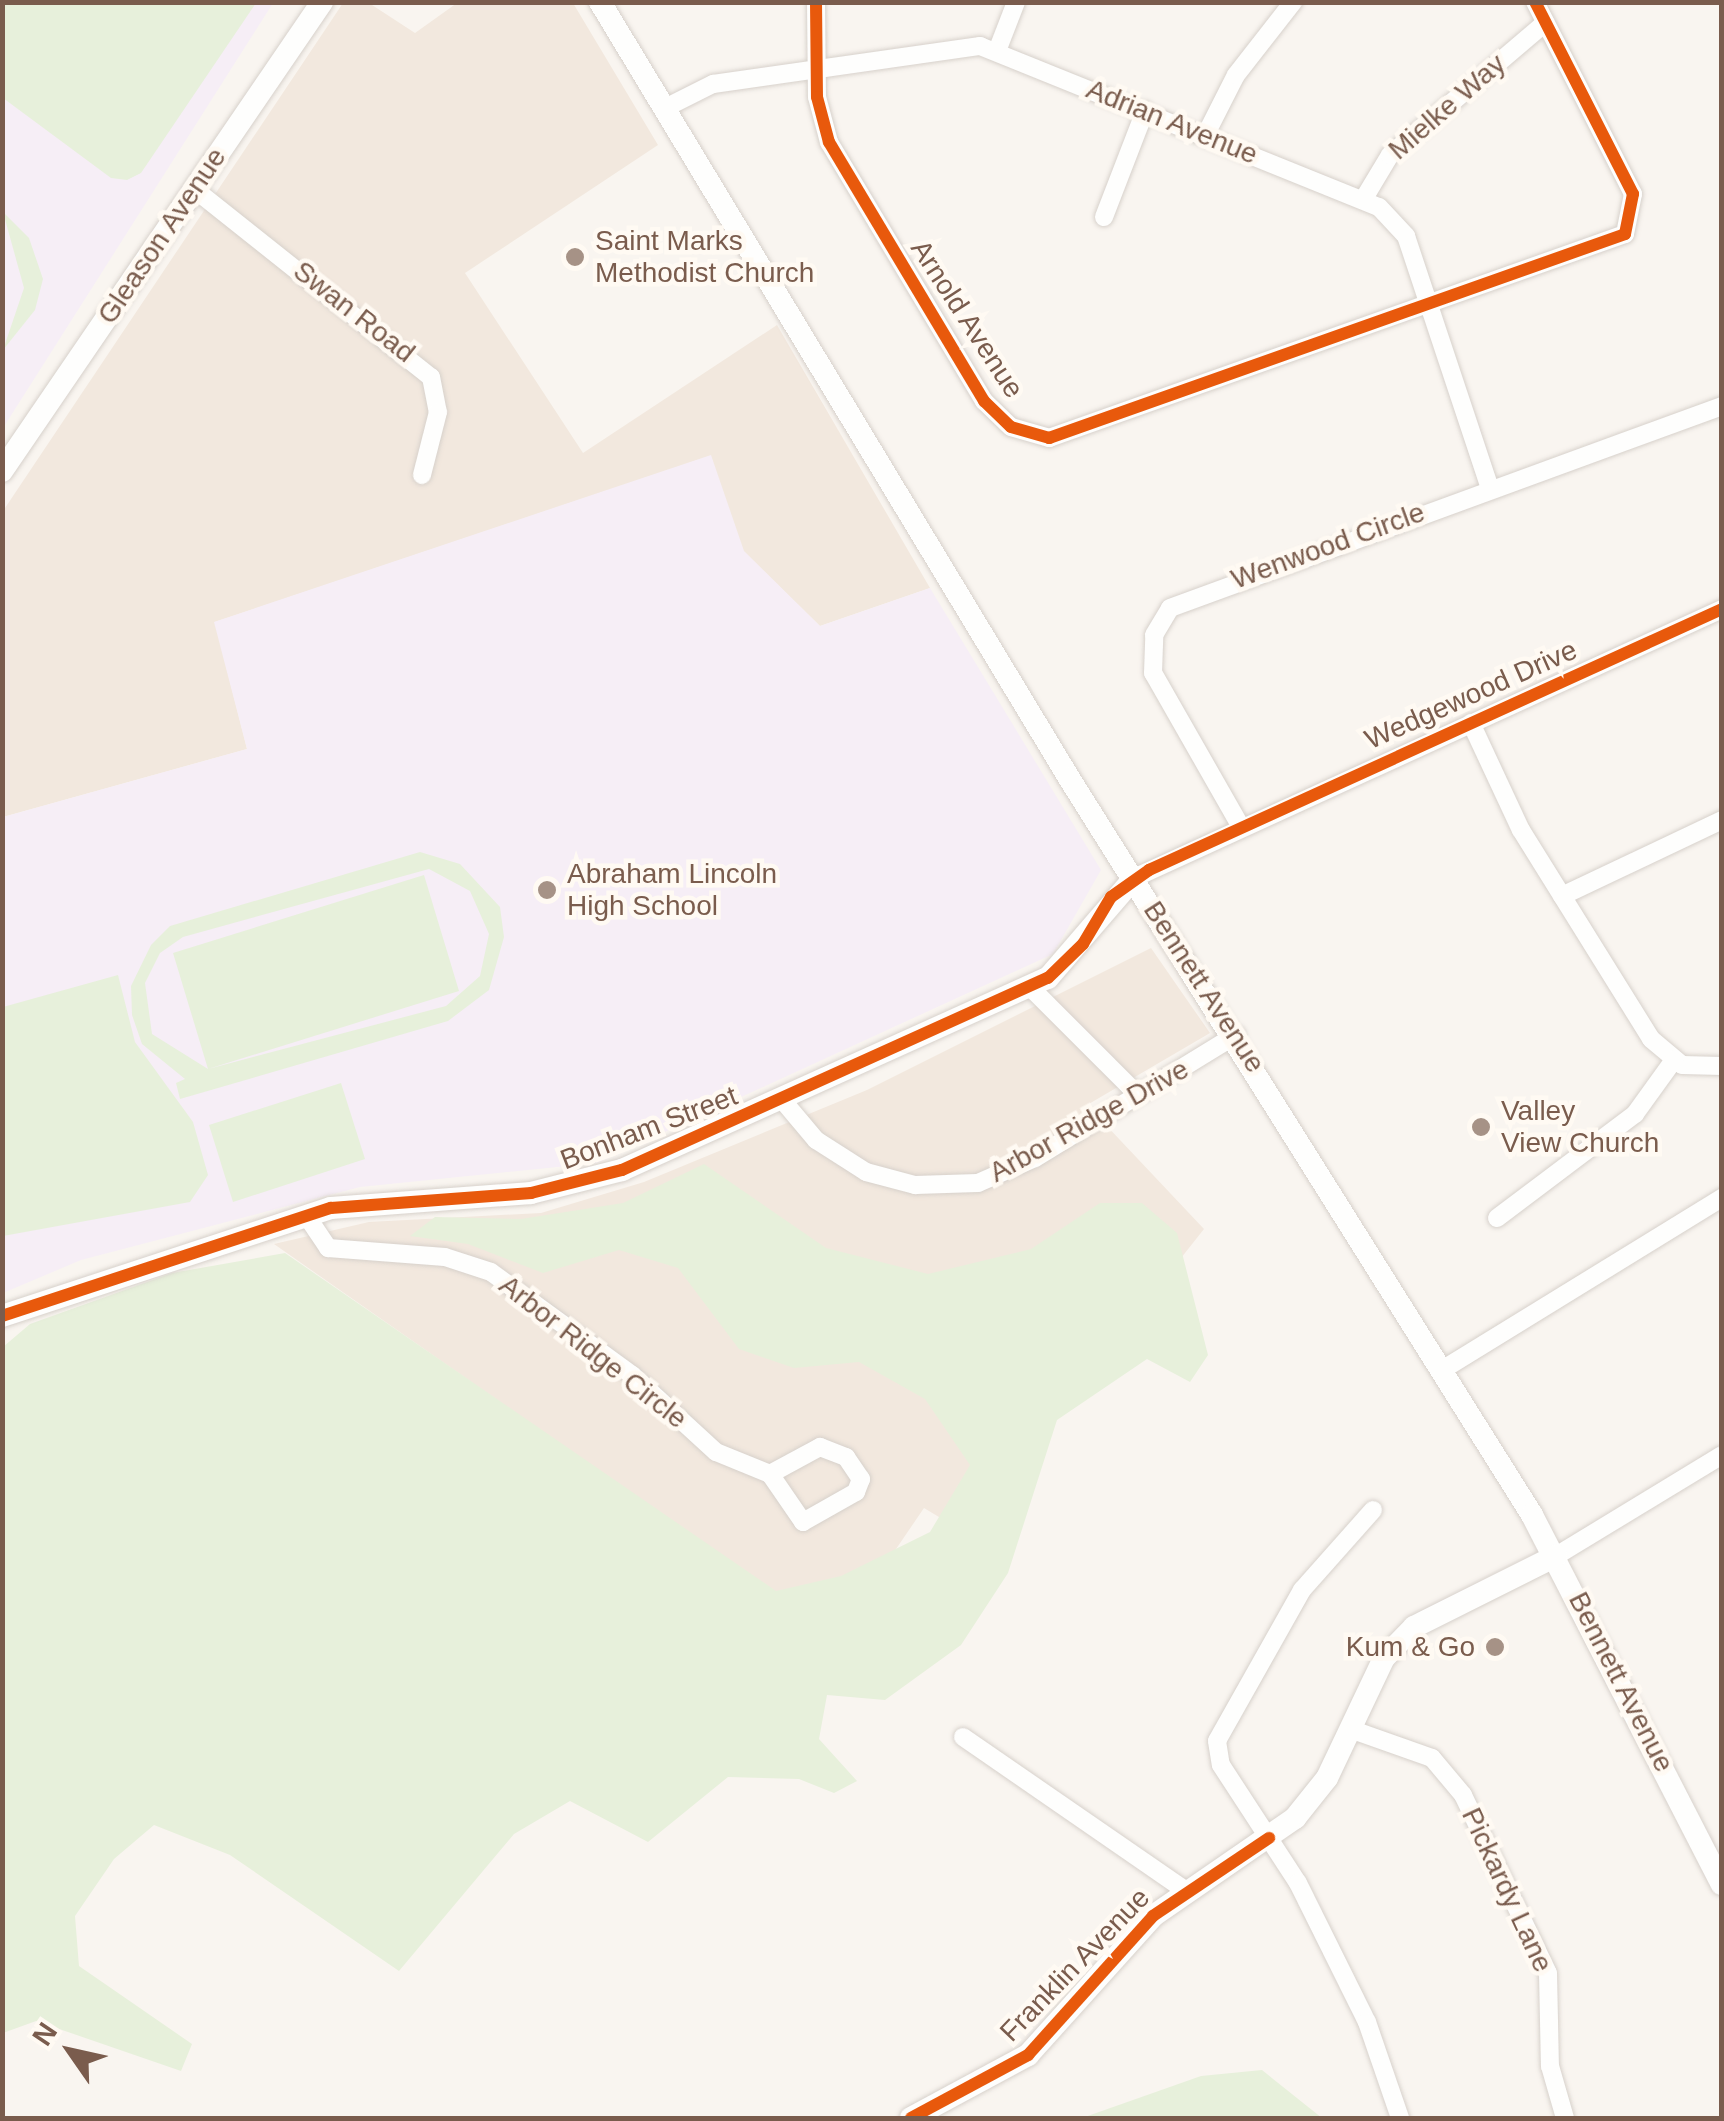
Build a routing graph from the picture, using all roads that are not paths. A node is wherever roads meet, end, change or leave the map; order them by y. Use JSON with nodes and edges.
{"nodes":[{"id":1,"x":322,"y":2,"type":"edge"},
{"id":2,"x":600,"y":2,"type":"edge"},
{"id":3,"x":816,"y":2,"type":"edge"},
{"id":4,"x":1016,"y":2,"type":"edge"},
{"id":5,"x":1293,"y":2,"type":"edge"},
{"id":6,"x":1534,"y":2,"type":"edge"},
{"id":7,"x":1545,"y":23,"type":"junction"},
{"id":8,"x":997,"y":50,"type":"junction"},
{"id":9,"x":816,"y":67,"type":"junction"},
{"id":10,"x":664,"y":108,"type":"junction"},
{"id":11,"x":1145,"y":111,"type":"junction"},
{"id":12,"x":1205,"y":136,"type":"junction"},
{"id":13,"x":194,"y":188,"type":"junction"},
{"id":14,"x":1362,"y":200,"type":"junction"},
{"id":15,"x":1104,"y":217,"type":"dead end"},
{"id":16,"x":1432,"y":308,"type":"junction"},
{"id":17,"x":1722,"y":406,"type":"edge"},
{"id":18,"x":2,"y":471,"type":"edge"},
{"id":19,"x":422,"y":475,"type":"dead end"},
{"id":20,"x":1490,"y":488,"type":"junction"},
{"id":21,"x":1722,"y":609,"type":"edge"},
{"id":22,"x":1471,"y":722,"type":"junction"},
{"id":23,"x":1722,"y":820,"type":"edge"},
{"id":24,"x":1241,"y":827,"type":"junction"},
{"id":25,"x":1134,"y":878,"type":"junction"},
{"id":26,"x":1562,"y":896,"type":"junction"},
{"id":27,"x":1029,"y":986,"type":"junction"},
{"id":28,"x":1236,"y":1035,"type":"junction"},
{"id":29,"x":1674,"y":1060,"type":"junction"},
{"id":30,"x":1722,"y":1066,"type":"edge"},
{"id":31,"x":1138,"y":1095,"type":"junction"},
{"id":32,"x":784,"y":1102,"type":"junction"},
{"id":33,"x":1722,"y":1198,"type":"edge"},
{"id":34,"x":306,"y":1214,"type":"junction"},
{"id":35,"x":1496,"y":1218,"type":"dead end"},
{"id":36,"x":2,"y":1316,"type":"edge"},
{"id":37,"x":1442,"y":1370,"type":"junction"},
{"id":38,"x":1722,"y":1455,"type":"edge"},
{"id":39,"x":770,"y":1474,"type":"junction"},
{"id":40,"x":1372,"y":1510,"type":"dead end"},
{"id":41,"x":1556,"y":1556,"type":"junction"},
{"id":42,"x":1350,"y":1729,"type":"junction"},
{"id":43,"x":964,"y":1736,"type":"dead end"},
{"id":44,"x":1270,"y":1838,"type":"junction"},
{"id":45,"x":1722,"y":1884,"type":"edge"},
{"id":46,"x":1186,"y":1891,"type":"junction"},
{"id":47,"x":912,"y":2118,"type":"edge"},
{"id":48,"x":1400,"y":2118,"type":"edge"},
{"id":49,"x":1565,"y":2118,"type":"edge"}],
"edges":[{"from":1,"to":13,"type":"street","name":"Gleason Avenue"},
{"from":2,"to":10,"type":"street","name":"Bennett Avenue"},
{"from":3,"to":9,"type":"street","name":"Arnold Avenue"},
{"from":4,"to":8,"type":"street"},
{"from":5,"to":12,"type":"street"},
{"from":6,"to":7,"type":"street","name":"Arnold Avenue"},
{"from":7,"to":14,"type":"street","name":"Mielke Way"},
{"from":7,"to":16,"type":"street","name":"Arnold Avenue"},
{"from":8,"to":9,"type":"street","name":"Adrian Avenue"},
{"from":8,"to":11,"type":"street","name":"Adrian Avenue"},
{"from":9,"to":10,"type":"street","name":"Adrian Avenue"},
{"from":9,"to":16,"type":"street","name":"Arnold Avenue"},
{"from":10,"to":25,"type":"street","name":"Bennett Avenue"},
{"from":11,"to":12,"type":"street","name":"Adrian Avenue"},
{"from":11,"to":15,"type":"street"},
{"from":12,"to":14,"type":"street","name":"Adrian Avenue"},
{"from":13,"to":18,"type":"street","name":"Gleason Avenue"},
{"from":13,"to":19,"type":"street","name":"Swan Road"},
{"from":14,"to":16,"type":"street","name":"Adrian Avenue"},
{"from":16,"to":20,"type":"street","name":"Adrian Avenue"},
{"from":17,"to":20,"type":"street","name":"Wenwood Circle"},
{"from":20,"to":24,"type":"street","name":"Wenwood Circle"},
{"from":21,"to":22,"type":"street","name":"Wedgewood Drive"},
{"from":22,"to":24,"type":"street","name":"Wedgewood Drive"},
{"from":22,"to":26,"type":"street"},
{"from":23,"to":26,"type":"street"},
{"from":24,"to":25,"type":"street","name":"Wedgewood Drive"},
{"from":25,"to":27,"type":"street","name":"Bonham Street"},
{"from":25,"to":28,"type":"street","name":"Bennett Avenue"},
{"from":26,"to":29,"type":"street"},
{"from":27,"to":31,"type":"street"},
{"from":27,"to":32,"type":"street","name":"Bonham Street"},
{"from":28,"to":31,"type":"street","name":"Arbor Ridge Drive"},
{"from":28,"to":37,"type":"street","name":"Bennett Avenue"},
{"from":29,"to":30,"type":"street"},
{"from":29,"to":35,"type":"street"},
{"from":31,"to":32,"type":"street","name":"Arbor Ridge Drive"},
{"from":32,"to":34,"type":"street","name":"Bonham Street"},
{"from":33,"to":37,"type":"street"},
{"from":34,"to":36,"type":"street","name":"Bonham Street"},
{"from":34,"to":39,"type":"street","name":"Arbor Ridge Circle"},
{"from":37,"to":41,"type":"street","name":"Bennett Avenue"},
{"from":38,"to":41,"type":"street","name":"Franklin Avenue"},
{"from":39,"to":39,"type":"street"},
{"from":40,"to":44,"type":"street"},
{"from":41,"to":42,"type":"street","name":"Franklin Avenue"},
{"from":41,"to":45,"type":"street","name":"Bennett Avenue"},
{"from":42,"to":44,"type":"street","name":"Franklin Avenue"},
{"from":42,"to":49,"type":"street","name":"Pickardy Lane"},
{"from":43,"to":46,"type":"street"},
{"from":44,"to":46,"type":"street","name":"Franklin Avenue"},
{"from":44,"to":48,"type":"street"},
{"from":46,"to":47,"type":"street","name":"Franklin Avenue"}]}
